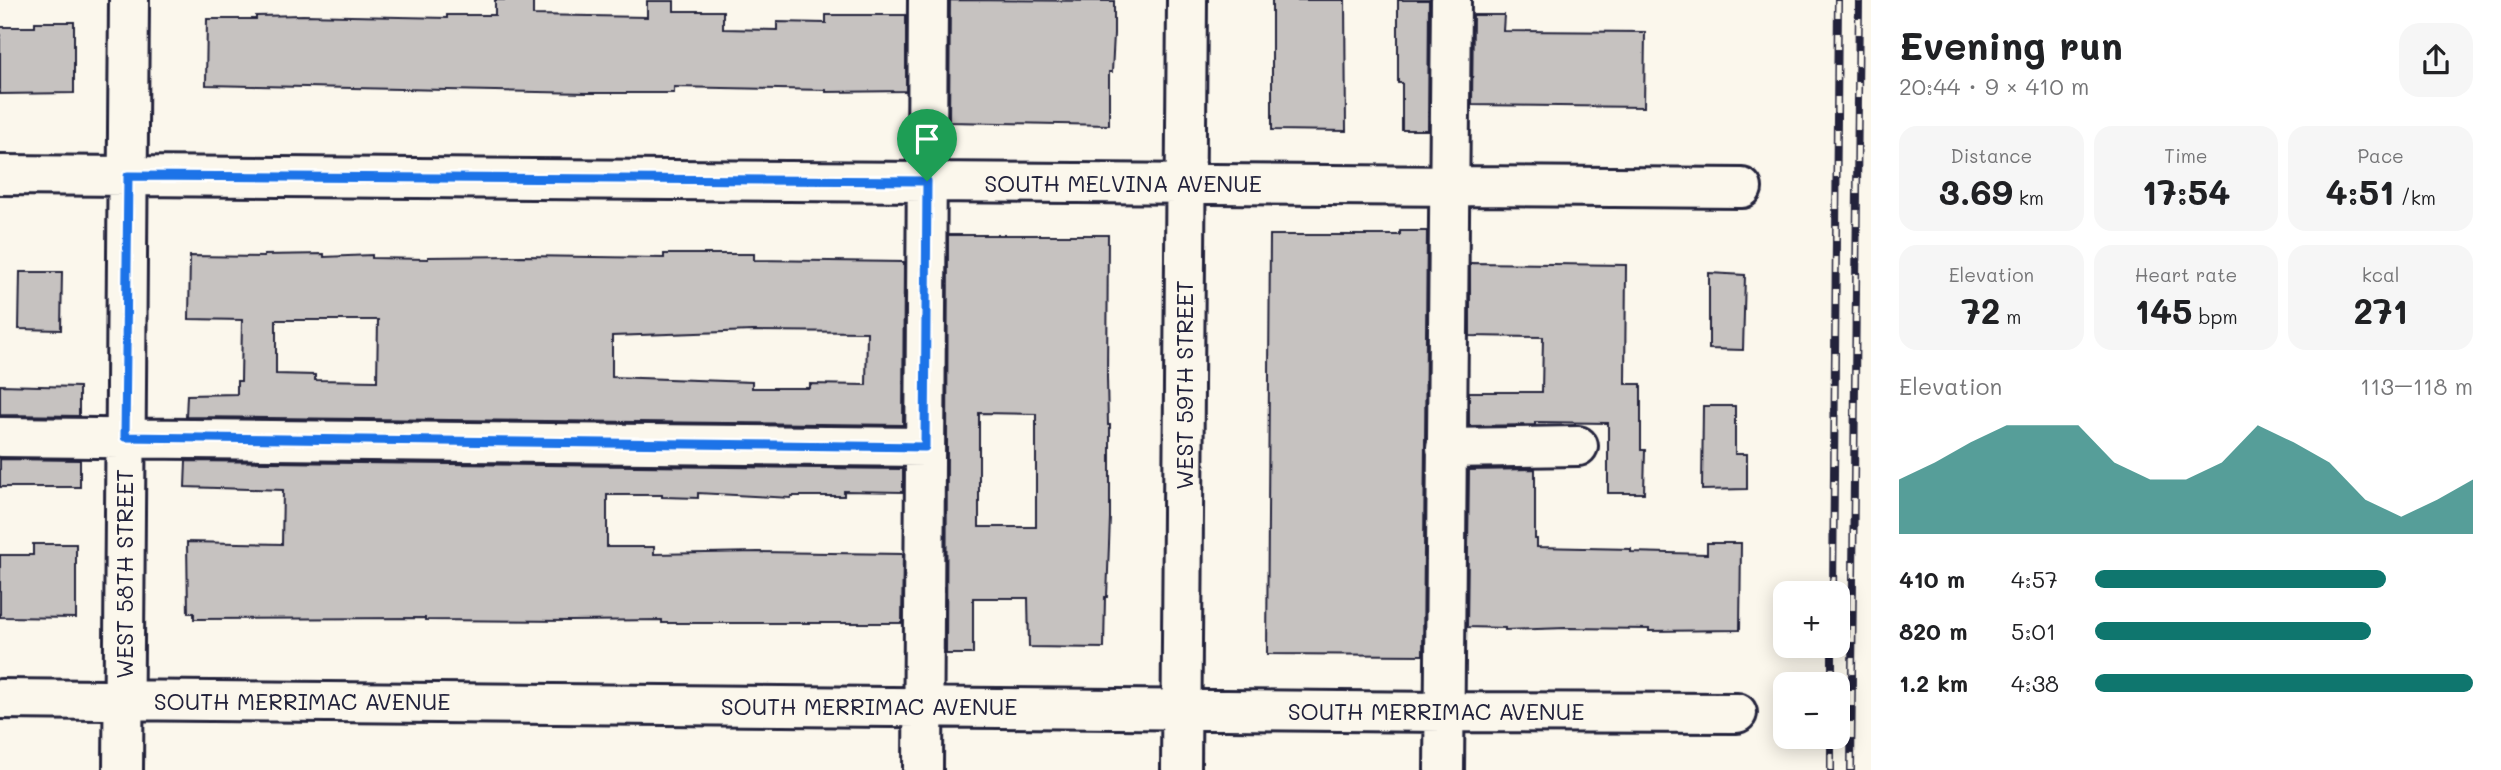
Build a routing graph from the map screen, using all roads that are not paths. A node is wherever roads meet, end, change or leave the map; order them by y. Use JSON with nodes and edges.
{"nodes":[{"id":1,"x":129,"y":0,"type":"edge"},
{"id":2,"x":928,"y":0,"type":"edge"},
{"id":3,"x":1187,"y":0,"type":"edge"},
{"id":4,"x":1451,"y":0,"type":"edge"},
{"id":5,"x":0,"y":175,"type":"edge"},
{"id":6,"x":128,"y":176,"type":"junction"},
{"id":7,"x":927,"y":181,"type":"junction"},
{"id":8,"x":1186,"y":183,"type":"junction"},
{"id":9,"x":1449,"y":185,"type":"junction"},
{"id":10,"x":1742,"y":188,"type":"dead end"},
{"id":11,"x":0,"y":437,"type":"edge"},
{"id":12,"x":125,"y":437,"type":"junction"},
{"id":13,"x":1578,"y":446,"type":"dead end"},
{"id":14,"x":925,"y":447,"type":"junction"},
{"id":15,"x":1446,"y":448,"type":"junction"},
{"id":16,"x":0,"y":699,"type":"edge"},
{"id":17,"x":123,"y":700,"type":"junction"},
{"id":18,"x":923,"y":707,"type":"junction"},
{"id":19,"x":1181,"y":709,"type":"junction"},
{"id":20,"x":1444,"y":712,"type":"junction"},
{"id":21,"x":1737,"y":713,"type":"dead end"},
{"id":22,"x":123,"y":770,"type":"edge"},
{"id":23,"x":923,"y":770,"type":"edge"},
{"id":24,"x":1181,"y":770,"type":"edge"},
{"id":25,"x":1444,"y":770,"type":"edge"}],
"edges":[{"from":1,"to":6,"type":"street","name":"WEST 58TH STREET"},
{"from":2,"to":7,"type":"street"},
{"from":3,"to":8,"type":"street","name":"WEST 59TH STREET"},
{"from":4,"to":9,"type":"street"},
{"from":5,"to":6,"type":"street","name":"SOUTH MELVINA AVENUE"},
{"from":6,"to":7,"type":"street","name":"SOUTH MELVINA AVENUE"},
{"from":6,"to":12,"type":"street","name":"WEST 58TH STREET"},
{"from":7,"to":8,"type":"street","name":"SOUTH MELVINA AVENUE"},
{"from":7,"to":14,"type":"street"},
{"from":8,"to":9,"type":"street","name":"SOUTH MELVINA AVENUE"},
{"from":8,"to":19,"type":"street","name":"WEST 59TH STREET"},
{"from":9,"to":10,"type":"street","name":"SOUTH MELVINA AVENUE"},
{"from":9,"to":15,"type":"street"},
{"from":11,"to":12,"type":"street"},
{"from":12,"to":14,"type":"street"},
{"from":12,"to":17,"type":"street","name":"WEST 58TH STREET"},
{"from":13,"to":15,"type":"street"},
{"from":14,"to":18,"type":"street"},
{"from":15,"to":20,"type":"street"},
{"from":16,"to":17,"type":"street","name":"SOUTH MERRIMAC AVENUE"},
{"from":17,"to":18,"type":"street","name":"SOUTH MERRIMAC AVENUE"},
{"from":17,"to":22,"type":"street","name":"WEST 58TH STREET"},
{"from":18,"to":19,"type":"street","name":"SOUTH MERRIMAC AVENUE"},
{"from":18,"to":23,"type":"street"},
{"from":19,"to":20,"type":"street","name":"SOUTH MERRIMAC AVENUE"},
{"from":19,"to":24,"type":"street","name":"WEST 59TH STREET"},
{"from":20,"to":21,"type":"street","name":"SOUTH MERRIMAC AVENUE"},
{"from":20,"to":25,"type":"street"}]}
